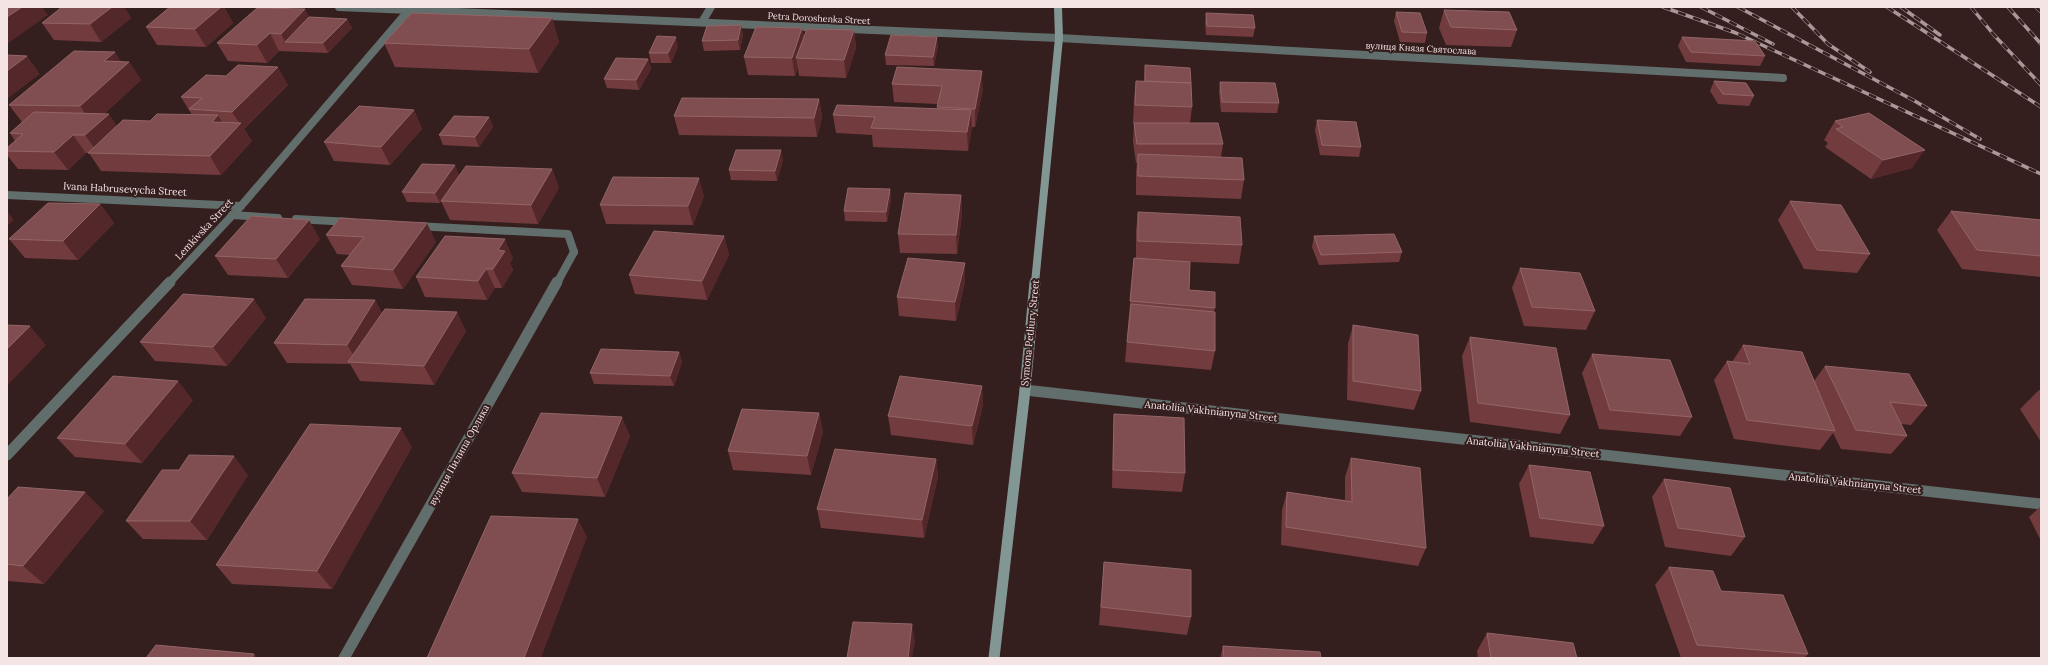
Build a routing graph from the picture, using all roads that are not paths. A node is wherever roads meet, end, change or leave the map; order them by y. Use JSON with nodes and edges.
{"nodes":[{"id":1,"x":339,"y":7,"type":"edge"},
{"id":2,"x":711,"y":7,"type":"edge"},
{"id":3,"x":1058,"y":7,"type":"edge"},
{"id":4,"x":377,"y":8,"type":"edge"},
{"id":5,"x":408,"y":11,"type":"junction"},
{"id":6,"x":702,"y":22,"type":"junction"},
{"id":7,"x":1059,"y":38,"type":"junction"},
{"id":8,"x":1783,"y":78,"type":"dead end"},
{"id":9,"x":7,"y":195,"type":"edge"},
{"id":10,"x":241,"y":206,"type":"junction"},
{"id":11,"x":232,"y":215,"type":"junction"},
{"id":12,"x":357,"y":222,"type":"edge"},
{"id":13,"x":404,"y":225,"type":"edge"},
{"id":14,"x":1025,"y":390,"type":"junction"},
{"id":15,"x":7,"y":455,"type":"edge"},
{"id":16,"x":2041,"y":504,"type":"edge"},
{"id":17,"x":344,"y":658,"type":"edge"},
{"id":18,"x":994,"y":658,"type":"edge"}],
"edges":[{"from":1,"to":4,"type":"street","name":"Petra Doroshenka Street"},
{"from":2,"to":6,"type":"street"},
{"from":3,"to":7,"type":"main road","name":"Symona Petliury Street"},
{"from":4,"to":5,"type":"street","name":"Petra Doroshenka Street"},
{"from":5,"to":6,"type":"street","name":"Petra Doroshenka Street"},
{"from":5,"to":10,"type":"street","name":"Lemkivska Street"},
{"from":6,"to":7,"type":"street","name":"Petra Doroshenka Street"},
{"from":7,"to":8,"type":"street","name":"вулиця Князя Святослава"},
{"from":7,"to":14,"type":"main road","name":"Symona Petliury Street"},
{"from":9,"to":10,"type":"street","name":"Ivana Habrusevycha Street"},
{"from":10,"to":11,"type":"street","name":"Lemkivska Street"},
{"from":11,"to":12,"type":"street"},
{"from":11,"to":15,"type":"street","name":"Lemkivska Street"},
{"from":13,"to":17,"type":"street","name":"вулиця Пилипа Орлика"},
{"from":14,"to":16,"type":"street","name":"Anatoliia Vakhnianyna Street"},
{"from":14,"to":18,"type":"main road","name":"Symona Petliury Street"}]}
